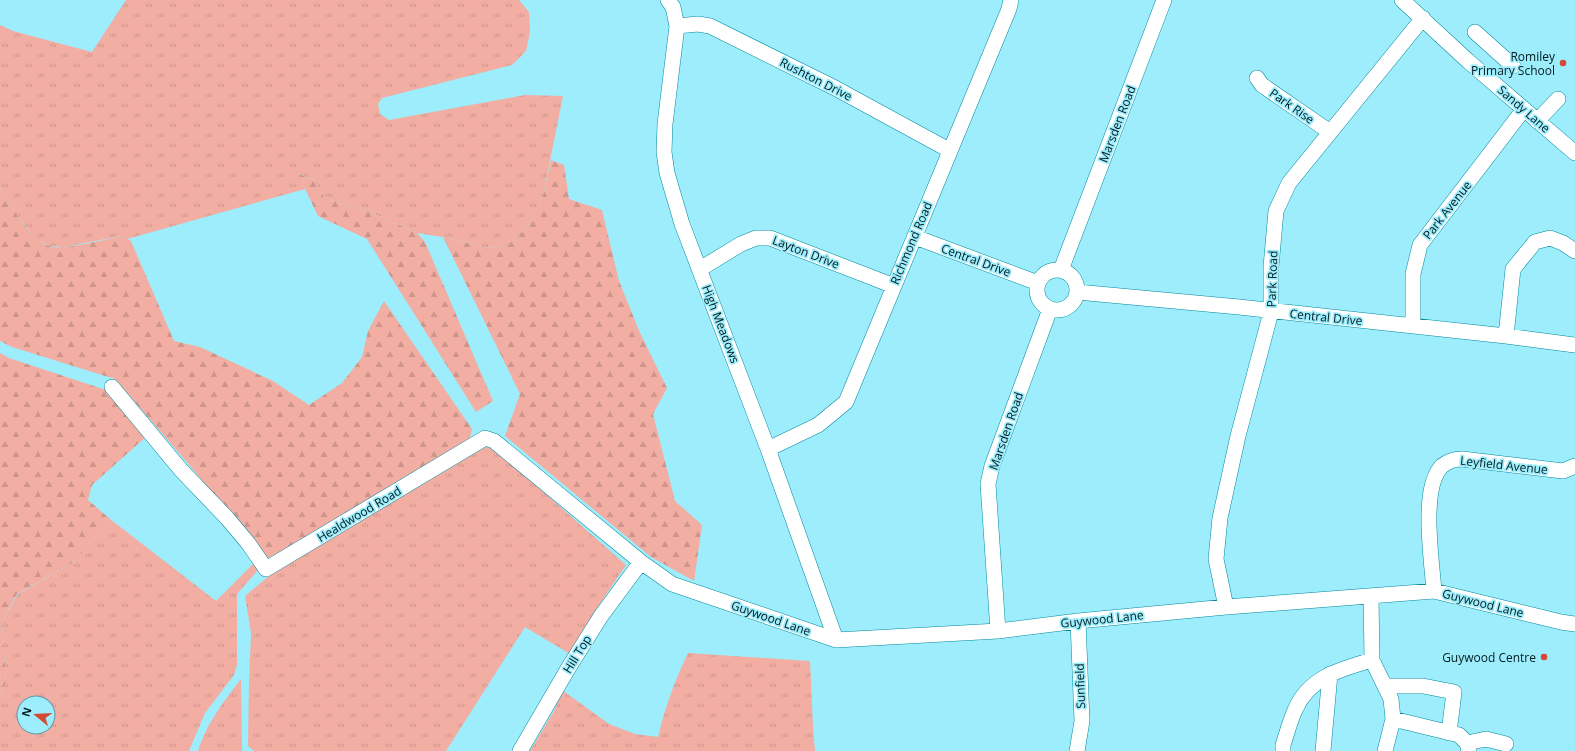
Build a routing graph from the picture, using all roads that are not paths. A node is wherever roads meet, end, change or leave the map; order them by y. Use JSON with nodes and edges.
{"nodes":[{"id":1,"x":668,"y":0,"type":"edge"},
{"id":2,"x":1011,"y":0,"type":"edge"},
{"id":3,"x":1164,"y":0,"type":"edge"},
{"id":4,"x":1402,"y":0,"type":"edge"},
{"id":5,"x":1423,"y":18,"type":"junction"},
{"id":6,"x":677,"y":26,"type":"junction"},
{"id":7,"x":1474,"y":32,"type":"dead end"},
{"id":8,"x":1490,"y":46,"type":"junction"},
{"id":9,"x":1474,"y":66,"type":"junction"},
{"id":10,"x":1513,"y":66,"type":"dead end"},
{"id":11,"x":1257,"y":78,"type":"dead end"},
{"id":12,"x":1558,"y":99,"type":"dead end"},
{"id":13,"x":1524,"y":109,"type":"junction"},
{"id":14,"x":1537,"y":120,"type":"junction"},
{"id":15,"x":1330,"y":132,"type":"junction"},
{"id":16,"x":949,"y":150,"type":"junction"},
{"id":17,"x":1575,"y":152,"type":"edge"},
{"id":18,"x":915,"y":237,"type":"junction"},
{"id":19,"x":1575,"y":251,"type":"edge"},
{"id":20,"x":700,"y":269,"type":"junction"},
{"id":21,"x":1061,"y":270,"type":"junction"},
{"id":22,"x":1038,"y":283,"type":"junction"},
{"id":23,"x":894,"y":286,"type":"junction"},
{"id":24,"x":1077,"y":292,"type":"junction"},
{"id":25,"x":1050,"y":309,"type":"junction"},
{"id":26,"x":1271,"y":312,"type":"junction"},
{"id":27,"x":1413,"y":326,"type":"junction"},
{"id":28,"x":1506,"y":336,"type":"junction"},
{"id":29,"x":1575,"y":345,"type":"edge"},
{"id":30,"x":112,"y":387,"type":"dead end"},
{"id":31,"x":768,"y":449,"type":"junction"},
{"id":32,"x":1575,"y":466,"type":"edge"},
{"id":33,"x":641,"y":562,"type":"junction"},
{"id":34,"x":1434,"y":591,"type":"junction"},
{"id":35,"x":1371,"y":596,"type":"junction"},
{"id":36,"x":1226,"y":607,"type":"junction"},
{"id":37,"x":1078,"y":621,"type":"junction"},
{"id":38,"x":1575,"y":624,"type":"edge"},
{"id":39,"x":998,"y":630,"type":"junction"},
{"id":40,"x":836,"y":640,"type":"junction"},
{"id":41,"x":1372,"y":660,"type":"junction"},
{"id":42,"x":1330,"y":674,"type":"junction"},
{"id":43,"x":1385,"y":686,"type":"junction"},
{"id":44,"x":1393,"y":719,"type":"junction"},
{"id":45,"x":1449,"y":733,"type":"junction"},
{"id":46,"x":1506,"y":744,"type":"dead end"},
{"id":47,"x":1468,"y":747,"type":"edge"},
{"id":48,"x":520,"y":751,"type":"edge"},
{"id":49,"x":1077,"y":751,"type":"edge"},
{"id":50,"x":1282,"y":751,"type":"edge"},
{"id":51,"x":1323,"y":751,"type":"edge"},
{"id":52,"x":1385,"y":751,"type":"edge"}],
"edges":[{"from":1,"to":6,"type":"street","name":"High Meadows"},
{"from":2,"to":16,"type":"street","name":"Richmond Road"},
{"from":3,"to":21,"type":"street","name":"Marsden Road"},
{"from":4,"to":5,"type":"street","name":"Sandy Lane"},
{"from":5,"to":9,"type":"street","name":"Sandy Lane"},
{"from":5,"to":15,"type":"street","name":"Park Road"},
{"from":6,"to":16,"type":"street","name":"Rushton Drive"},
{"from":6,"to":20,"type":"street","name":"High Meadows"},
{"from":7,"to":8,"type":"street"},
{"from":8,"to":9,"type":"street"},
{"from":8,"to":10,"type":"street"},
{"from":9,"to":13,"type":"street","name":"Sandy Lane"},
{"from":11,"to":15,"type":"street","name":"Park Rise"},
{"from":12,"to":14,"type":"street"},
{"from":13,"to":14,"type":"street","name":"Sandy Lane"},
{"from":13,"to":27,"type":"street","name":"Park Avenue"},
{"from":14,"to":17,"type":"street","name":"Sandy Lane"},
{"from":15,"to":26,"type":"street","name":"Park Road"},
{"from":16,"to":18,"type":"street","name":"Richmond Road"},
{"from":18,"to":22,"type":"street","name":"Central Drive"},
{"from":18,"to":23,"type":"street","name":"Richmond Road"},
{"from":19,"to":28,"type":"street"},
{"from":20,"to":23,"type":"street","name":"Layton Drive"},
{"from":20,"to":31,"type":"street","name":"High Meadows"},
{"from":21,"to":22,"type":"street"},
{"from":21,"to":24,"type":"street"},
{"from":22,"to":25,"type":"street"},
{"from":23,"to":31,"type":"street","name":"Richmond Road"},
{"from":24,"to":25,"type":"street"},
{"from":24,"to":26,"type":"street","name":"Central Drive"},
{"from":25,"to":39,"type":"street","name":"Marsden Road"},
{"from":26,"to":27,"type":"street","name":"Central Drive"},
{"from":26,"to":36,"type":"street","name":"Park Road"},
{"from":27,"to":28,"type":"street","name":"Central Drive"},
{"from":28,"to":29,"type":"street","name":"Central Drive"},
{"from":30,"to":33,"type":"street","name":"Healdwood Road"},
{"from":31,"to":40,"type":"street","name":"High Meadows"},
{"from":32,"to":34,"type":"street","name":"Leyfield Avenue"},
{"from":33,"to":40,"type":"street","name":"Guywood Lane"},
{"from":33,"to":48,"type":"street","name":"Hill Top"},
{"from":34,"to":35,"type":"street","name":"Guywood Lane"},
{"from":34,"to":38,"type":"street","name":"Guywood Lane"},
{"from":35,"to":36,"type":"street","name":"Guywood Lane"},
{"from":35,"to":41,"type":"street"},
{"from":36,"to":37,"type":"street","name":"Guywood Lane"},
{"from":37,"to":39,"type":"street","name":"Guywood Lane"},
{"from":37,"to":49,"type":"street","name":"Sunfield"},
{"from":39,"to":40,"type":"street","name":"Guywood Lane"},
{"from":41,"to":42,"type":"street"},
{"from":41,"to":43,"type":"street"},
{"from":42,"to":50,"type":"street"},
{"from":42,"to":51,"type":"street"},
{"from":43,"to":44,"type":"street"},
{"from":43,"to":45,"type":"street"},
{"from":44,"to":45,"type":"street"},
{"from":44,"to":52,"type":"street"},
{"from":45,"to":47,"type":"street"},
{"from":46,"to":47,"type":"street"}]}
